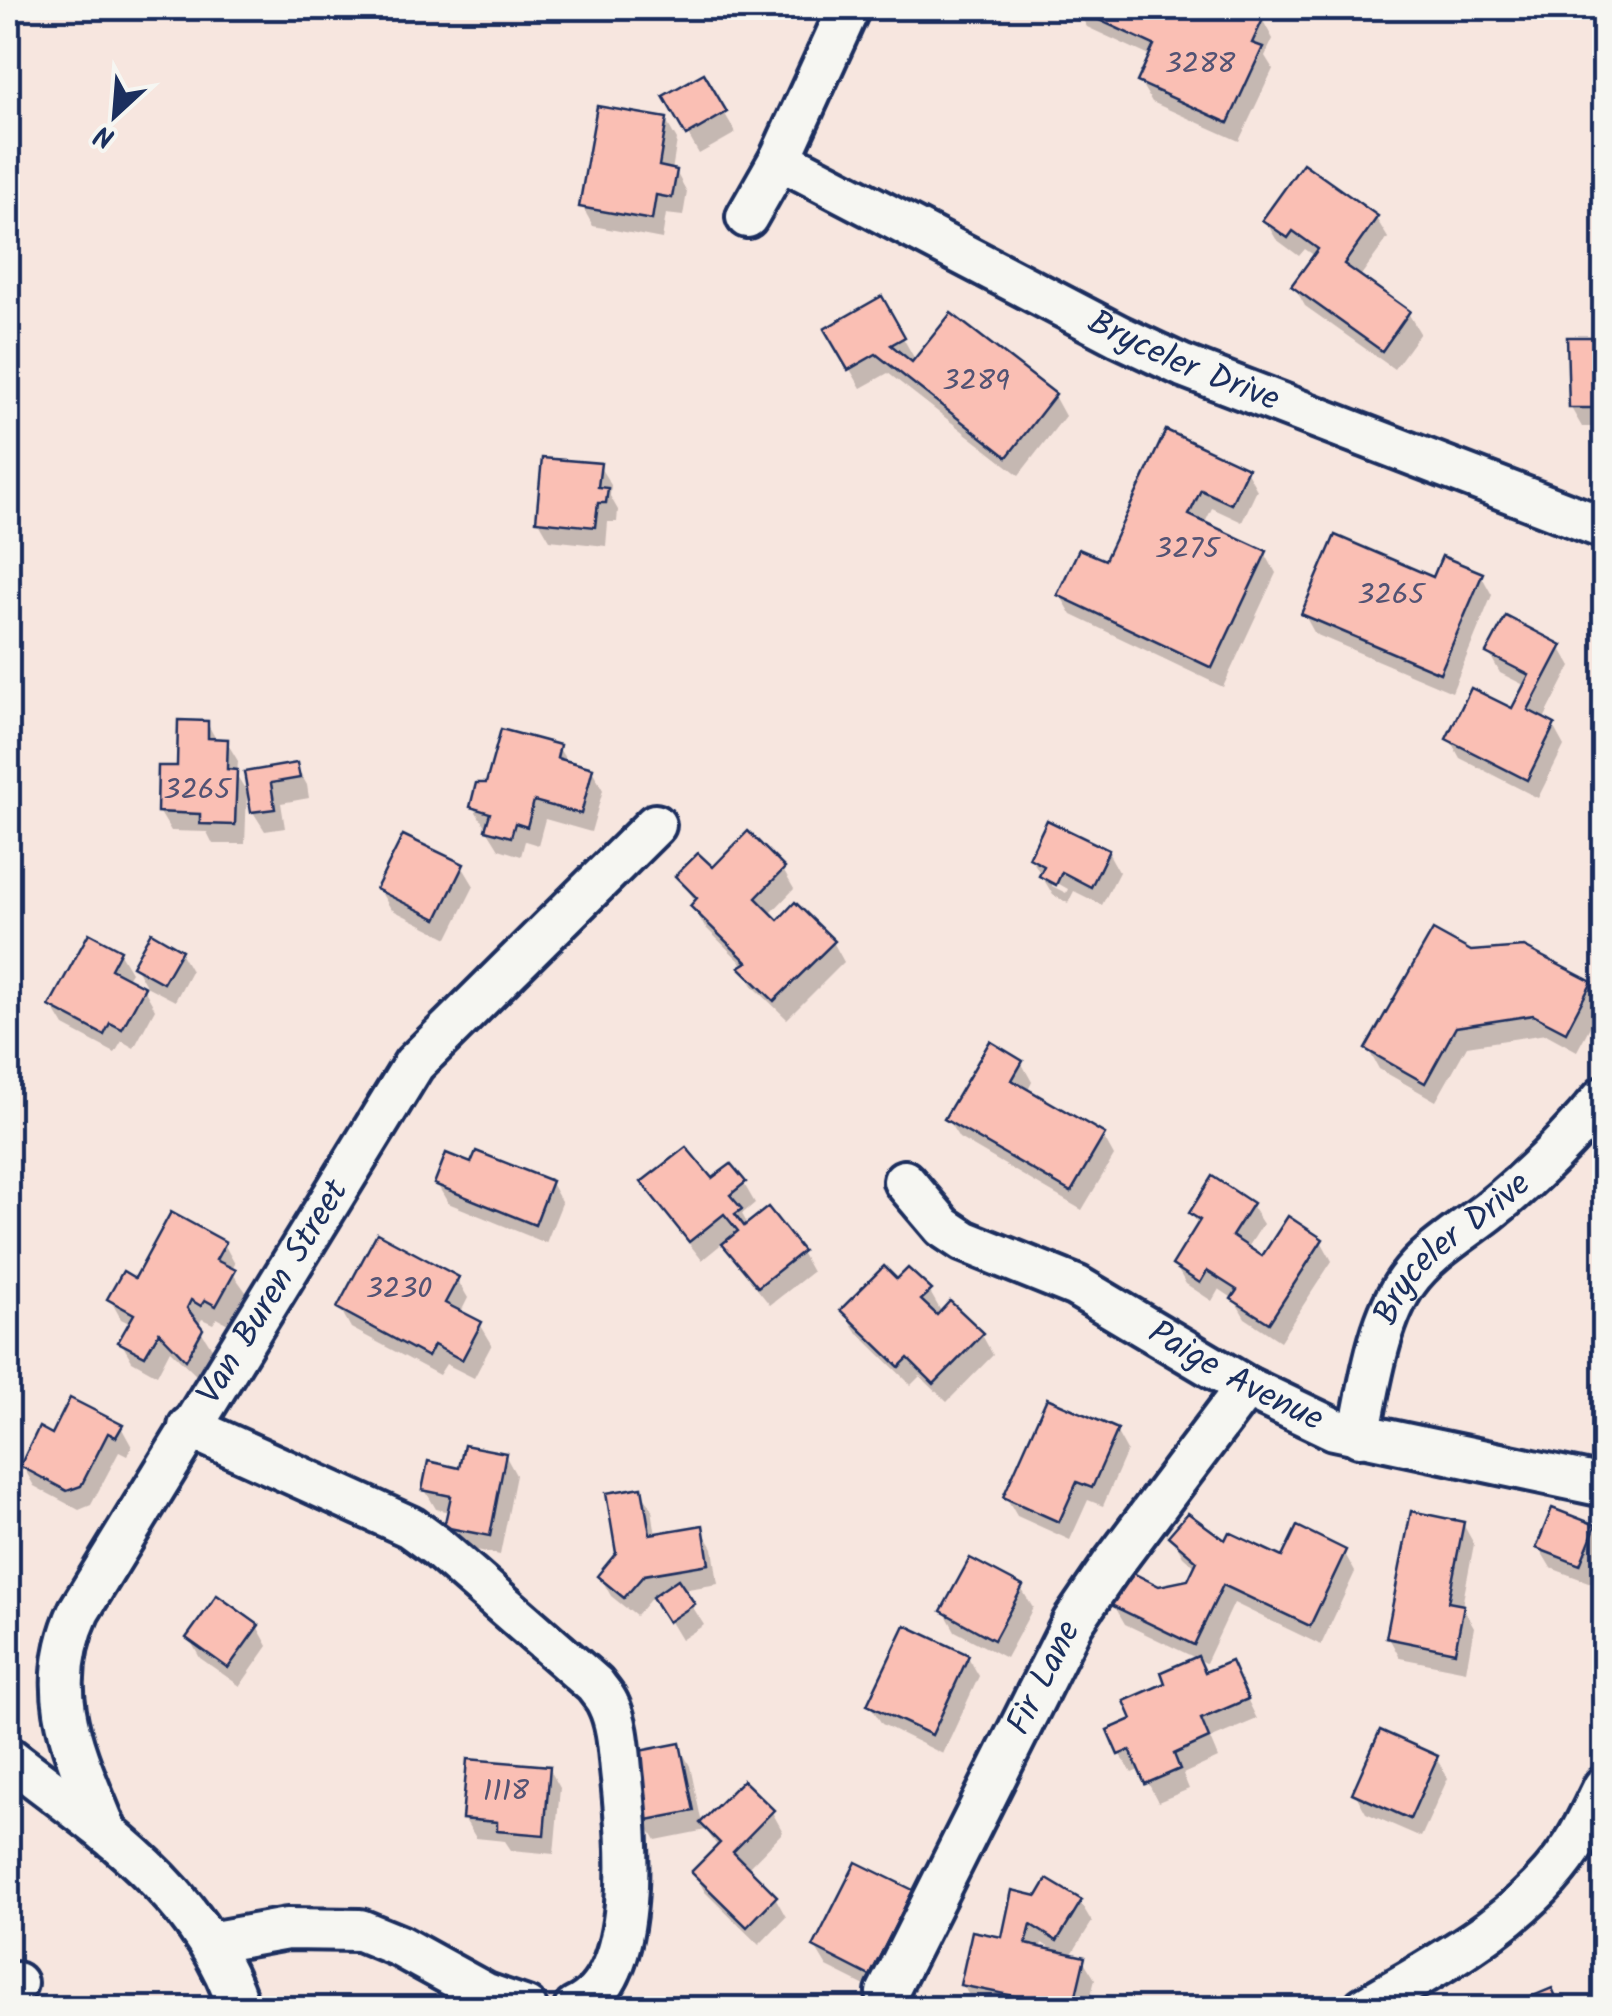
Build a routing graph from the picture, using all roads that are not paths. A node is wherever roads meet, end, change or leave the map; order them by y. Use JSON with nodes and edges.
{"nodes":[{"id":1,"x":849,"y":8,"type":"edge"},
{"id":2,"x":780,"y":159,"type":"junction"},
{"id":3,"x":747,"y":217,"type":"dead end"},
{"id":4,"x":1604,"y":528,"type":"edge"},
{"id":5,"x":655,"y":825,"type":"dead end"},
{"id":6,"x":1604,"y":1098,"type":"edge"},
{"id":7,"x":904,"y":1181,"type":"dead end"},
{"id":8,"x":1246,"y":1387,"type":"junction"},
{"id":9,"x":188,"y":1427,"type":"junction"},
{"id":10,"x":1359,"y":1436,"type":"junction"},
{"id":11,"x":1604,"y":1486,"type":"edge"},
{"id":12,"x":8,"y":1757,"type":"edge"},
{"id":13,"x":1604,"y":1787,"type":"edge"},
{"id":14,"x":106,"y":1833,"type":"junction"},
{"id":15,"x":209,"y":1943,"type":"junction"},
{"id":16,"x":887,"y":1993,"type":"dead end"},
{"id":17,"x":239,"y":2008,"type":"edge"},
{"id":18,"x":526,"y":2008,"type":"edge"},
{"id":19,"x":575,"y":2008,"type":"edge"},
{"id":20,"x":1364,"y":2008,"type":"edge"}],
"edges":[{"from":1,"to":2,"type":"street"},
{"from":2,"to":3,"type":"street"},
{"from":2,"to":4,"type":"street","name":"Bryceler Drive"},
{"from":5,"to":9,"type":"street","name":"Van Buren Street"},
{"from":6,"to":10,"type":"street","name":"Bryceler Drive"},
{"from":7,"to":8,"type":"street","name":"Paige Avenue"},
{"from":8,"to":10,"type":"street","name":"Paige Avenue"},
{"from":8,"to":16,"type":"street","name":"Fir Lane"},
{"from":9,"to":14,"type":"street","name":"Van Buren Street"},
{"from":9,"to":19,"type":"street"},
{"from":10,"to":11,"type":"street","name":"Paige Avenue"},
{"from":12,"to":14,"type":"street"},
{"from":13,"to":20,"type":"street"},
{"from":14,"to":15,"type":"street"},
{"from":15,"to":17,"type":"street"},
{"from":15,"to":18,"type":"street"}]}
